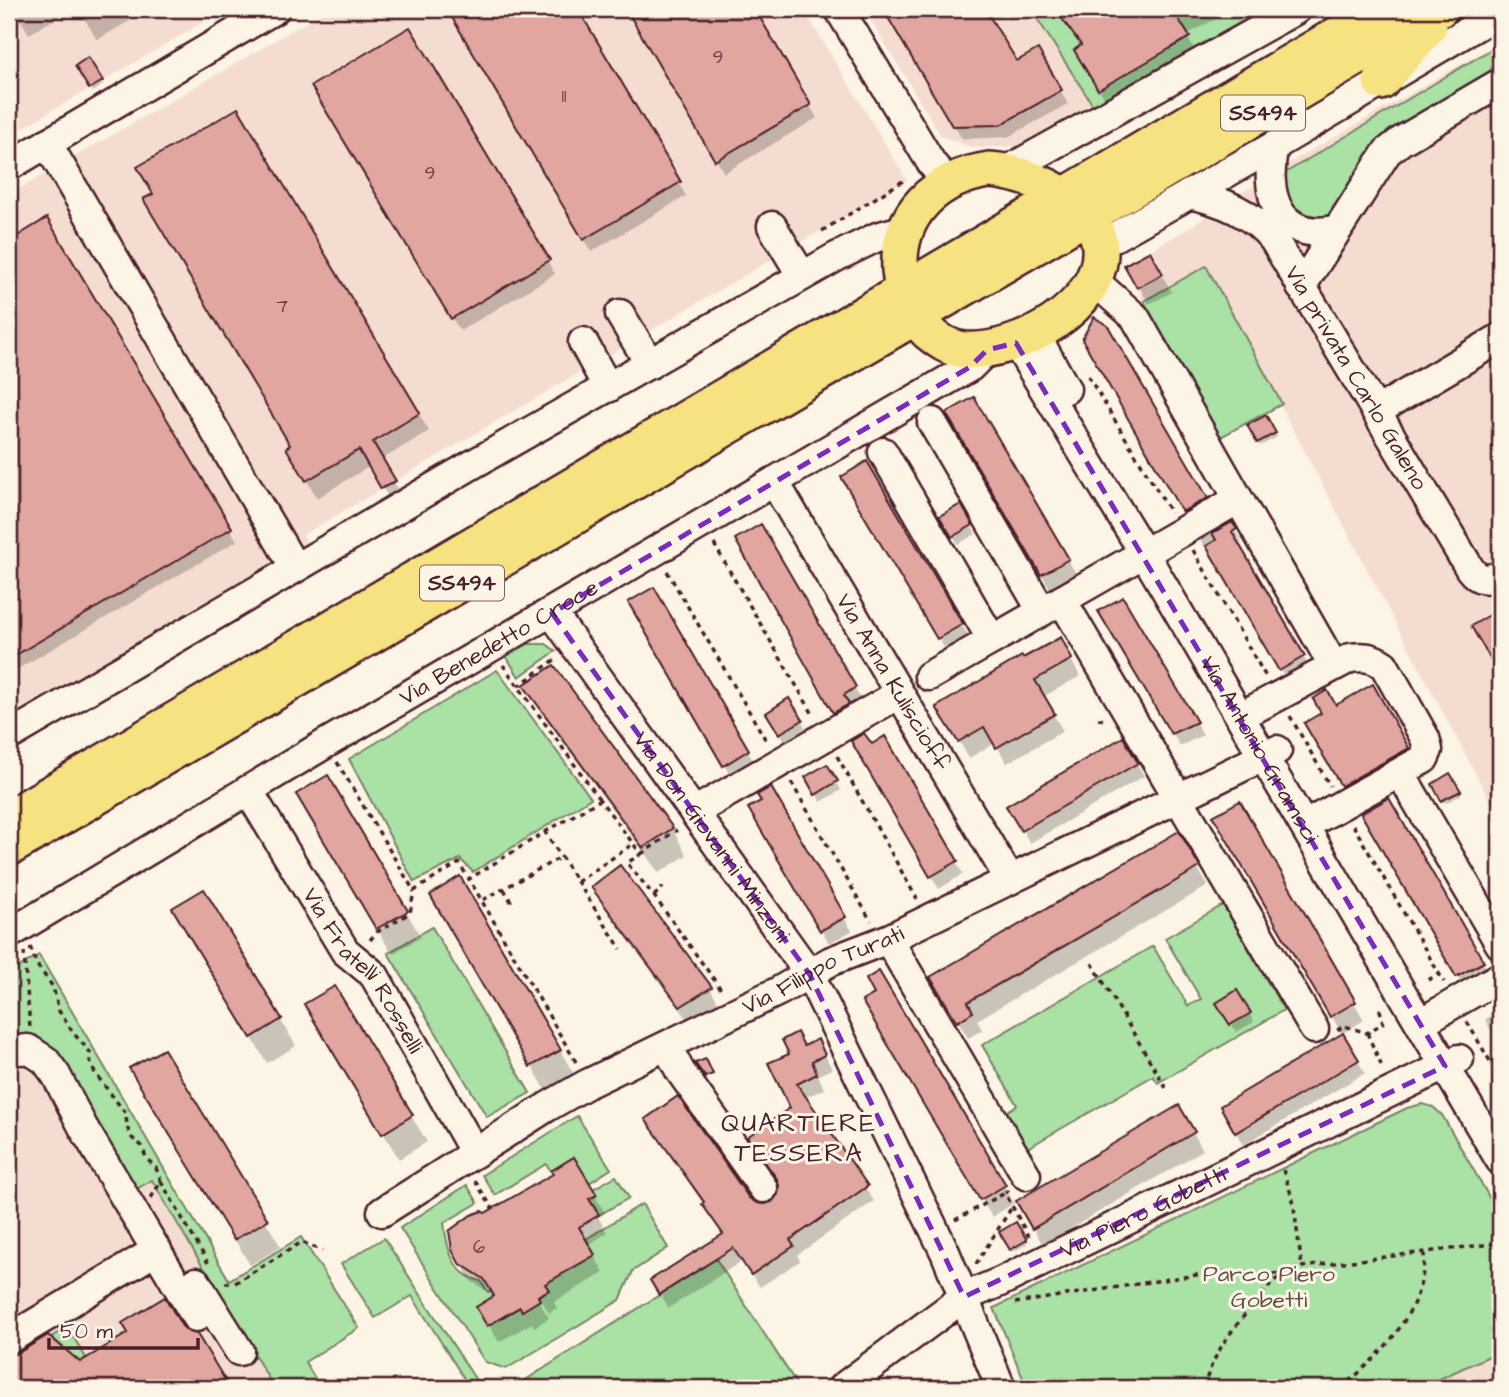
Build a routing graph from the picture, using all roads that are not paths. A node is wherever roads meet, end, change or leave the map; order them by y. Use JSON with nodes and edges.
{"nodes":[{"id":1,"x":275,"y":9,"type":"edge"},
{"id":2,"x":839,"y":9,"type":"edge"},
{"id":3,"x":1381,"y":9,"type":"edge"},
{"id":4,"x":1442,"y":9,"type":"edge"},
{"id":5,"x":1289,"y":11,"type":"edge"},
{"id":6,"x":1500,"y":12,"type":"edge"},
{"id":7,"x":1381,"y":82,"type":"junction"},
{"id":8,"x":1500,"y":83,"type":"edge"},
{"id":9,"x":47,"y":143,"type":"junction"},
{"id":10,"x":1274,"y":146,"type":"junction"},
{"id":11,"x":9,"y":166,"type":"edge"},
{"id":12,"x":1006,"y":171,"type":"junction"},
{"id":13,"x":940,"y":173,"type":"junction"},
{"id":14,"x":1180,"y":199,"type":"junction"},
{"id":15,"x":772,"y":226,"type":"dead end"},
{"id":16,"x":906,"y":229,"type":"junction"},
{"id":17,"x":1086,"y":234,"type":"junction"},
{"id":18,"x":1332,"y":238,"type":"junction"},
{"id":19,"x":802,"y":276,"type":"junction"},
{"id":20,"x":1301,"y":287,"type":"junction"},
{"id":21,"x":908,"y":304,"type":"junction"},
{"id":22,"x":620,"y":314,"type":"dead end"},
{"id":23,"x":1500,"y":338,"type":"edge"},
{"id":24,"x":583,"y":342,"type":"dead end"},
{"id":25,"x":1013,"y":342,"type":"junction"},
{"id":26,"x":650,"y":364,"type":"junction"},
{"id":27,"x":608,"y":388,"type":"junction"},
{"id":28,"x":1377,"y":411,"type":"junction"},
{"id":29,"x":932,"y":422,"type":"dead end"},
{"id":30,"x":883,"y":452,"type":"dead end"},
{"id":31,"x":775,"y":483,"type":"junction"},
{"id":32,"x":1237,"y":500,"type":"junction"},
{"id":33,"x":1150,"y":549,"type":"junction"},
{"id":34,"x":295,"y":568,"type":"junction"},
{"id":35,"x":1500,"y":576,"type":"edge"},
{"id":36,"x":1052,"y":605,"type":"junction"},
{"id":37,"x":552,"y":613,"type":"junction"},
{"id":38,"x":992,"y":640,"type":"junction"},
{"id":39,"x":1333,"y":666,"type":"junction"},
{"id":40,"x":929,"y":676,"type":"dead end"},
{"id":41,"x":899,"y":694,"type":"junction"},
{"id":42,"x":1254,"y":709,"type":"junction"},
{"id":43,"x":9,"y":736,"type":"edge"},
{"id":44,"x":1270,"y":754,"type":"junction"},
{"id":45,"x":1401,"y":774,"type":"junction"},
{"id":46,"x":248,"y":790,"type":"junction"},
{"id":47,"x":1177,"y":799,"type":"junction"},
{"id":48,"x":9,"y":818,"type":"edge"},
{"id":49,"x":1318,"y":818,"type":"junction"},
{"id":50,"x":685,"y":822,"type":"junction"},
{"id":51,"x":9,"y":848,"type":"edge"},
{"id":52,"x":1010,"y":880,"type":"junction"},
{"id":53,"x":15,"y":930,"type":"edge"},
{"id":54,"x":888,"y":939,"type":"junction"},
{"id":55,"x":1500,"y":944,"type":"edge"},
{"id":56,"x":810,"y":975,"type":"junction"},
{"id":57,"x":1500,"y":977,"type":"edge"},
{"id":58,"x":1434,"y":1015,"type":"junction"},
{"id":59,"x":1314,"y":1029,"type":"road end"},
{"id":60,"x":667,"y":1046,"type":"junction"},
{"id":61,"x":19,"y":1050,"type":"edge"},
{"id":62,"x":1452,"y":1063,"type":"junction"},
{"id":63,"x":1500,"y":1127,"type":"edge"},
{"id":64,"x":468,"y":1157,"type":"junction"},
{"id":65,"x":1500,"y":1160,"type":"edge"},
{"id":66,"x":1016,"y":1184,"type":"road end"},
{"id":67,"x":763,"y":1188,"type":"dead end"},
{"id":68,"x":138,"y":1205,"type":"junction"},
{"id":69,"x":383,"y":1212,"type":"dead end"},
{"id":70,"x":157,"y":1250,"type":"junction"},
{"id":71,"x":964,"y":1297,"type":"junction"},
{"id":72,"x":196,"y":1317,"type":"dead end"},
{"id":73,"x":9,"y":1339,"type":"edge"},
{"id":74,"x":239,"y":1351,"type":"dead end"},
{"id":75,"x":842,"y":1388,"type":"edge"},
{"id":76,"x":1001,"y":1388,"type":"edge"}],
"edges":[{"from":1,"to":9,"type":"street"},
{"from":2,"to":13,"type":"street"},
{"from":3,"to":17,"type":"main road","number":"SS494"},
{"from":4,"to":7,"type":"main road"},
{"from":4,"to":17,"type":"main road","number":"SS494"},
{"from":5,"to":12,"type":"street"},
{"from":6,"to":7,"type":"street"},
{"from":7,"to":10,"type":"street"},
{"from":8,"to":18,"type":"street"},
{"from":9,"to":11,"type":"street"},
{"from":9,"to":34,"type":"street"},
{"from":10,"to":14,"type":"street"},
{"from":10,"to":18,"type":"street"},
{"from":12,"to":13,"type":"main road"},
{"from":12,"to":17,"type":"main road"},
{"from":13,"to":16,"type":"main road"},
{"from":14,"to":17,"type":"street"},
{"from":14,"to":20,"type":"street","name":"Via privata Carlo Galeno"},
{"from":15,"to":19,"type":"street"},
{"from":16,"to":19,"type":"street"},
{"from":16,"to":21,"type":"main road"},
{"from":17,"to":21,"type":"main road","number":"SS494"},
{"from":17,"to":25,"type":"main road","number":"SS494"},
{"from":17,"to":32,"type":"street"},
{"from":18,"to":20,"type":"street"},
{"from":19,"to":26,"type":"street"},
{"from":20,"to":28,"type":"street","name":"Via privata Carlo Galeno"},
{"from":21,"to":25,"type":"main road"},
{"from":21,"to":48,"type":"main road","number":"SS494"},
{"from":21,"to":51,"type":"main road","number":"SS494"},
{"from":22,"to":26,"type":"street"},
{"from":23,"to":28,"type":"street"},
{"from":24,"to":27,"type":"street"},
{"from":25,"to":31,"type":"street","name":"Via Benedetto Croce"},
{"from":25,"to":33,"type":"street","name":"Via Antonio Gramsci"},
{"from":26,"to":27,"type":"street"},
{"from":27,"to":34,"type":"street"},
{"from":28,"to":35,"type":"street","name":"Via privata Carlo Galeno"},
{"from":29,"to":36,"type":"street"},
{"from":30,"to":38,"type":"street"},
{"from":31,"to":37,"type":"street","name":"Via Benedetto Croce"},
{"from":31,"to":41,"type":"street","name":"Via Anna Kuliscioff"},
{"from":32,"to":33,"type":"street"},
{"from":32,"to":39,"type":"street"},
{"from":33,"to":36,"type":"street"},
{"from":33,"to":42,"type":"street","name":"Via Antonio Gramsci"},
{"from":33,"to":44,"type":"street","name":"Via Antonio Gramsci"},
{"from":34,"to":43,"type":"street"},
{"from":36,"to":38,"type":"street"},
{"from":36,"to":47,"type":"street"},
{"from":37,"to":46,"type":"street","name":"Via Benedetto Croce"},
{"from":37,"to":50,"type":"street","name":"Via Don Giovanni Minzoni"},
{"from":38,"to":40,"type":"street"},
{"from":39,"to":42,"type":"street"},
{"from":39,"to":45,"type":"street"},
{"from":41,"to":50,"type":"street"},
{"from":41,"to":52,"type":"street","name":"Via Anna Kuliscioff"},
{"from":42,"to":44,"type":"street","name":"Via Antonio Gramsci"},
{"from":44,"to":47,"type":"street","name":"Via Filippo Turati"},
{"from":44,"to":49,"type":"street","name":"Via Antonio Gramsci"},
{"from":44,"to":62,"type":"street","name":"Via Antonio Gramsci"},
{"from":45,"to":49,"type":"street"},
{"from":45,"to":55,"type":"street"},
{"from":46,"to":53,"type":"street","name":"Via Benedetto Croce"},
{"from":46,"to":64,"type":"street","name":"Via Fratelli Rosselli"},
{"from":47,"to":52,"type":"street","name":"Via Filippo Turati"},
{"from":47,"to":59,"type":"street"},
{"from":49,"to":58,"type":"street","name":"Via Antonio Gramsci"},
{"from":50,"to":56,"type":"street","name":"Via Don Giovanni Minzoni"},
{"from":52,"to":54,"type":"street","name":"Via Filippo Turati"},
{"from":54,"to":56,"type":"street","name":"Via Filippo Turati"},
{"from":54,"to":66,"type":"street"},
{"from":56,"to":60,"type":"street","name":"Via Filippo Turati"},
{"from":56,"to":71,"type":"street","name":"Via Don Giovanni Minzoni"},
{"from":57,"to":58,"type":"street"},
{"from":58,"to":62,"type":"street","name":"Via Antonio Gramsci"},
{"from":60,"to":64,"type":"street","name":"Via Filippo Turati"},
{"from":60,"to":67,"type":"street"},
{"from":61,"to":68,"type":"street"},
{"from":62,"to":63,"type":"street","name":"Via Antonio Gramsci"},
{"from":62,"to":65,"type":"street","name":"Via Antonio Gramsci"},
{"from":62,"to":71,"type":"street","name":"Via Piero Gobetti"},
{"from":64,"to":69,"type":"street","name":"Via Filippo Turati"},
{"from":68,"to":70,"type":"street"},
{"from":68,"to":74,"type":"street"},
{"from":70,"to":72,"type":"street"},
{"from":70,"to":73,"type":"street"},
{"from":71,"to":75,"type":"street","name":"Via Piero Gobetti"},
{"from":71,"to":76,"type":"street","name":"Via Don Giovanni Minzoni"}]}
